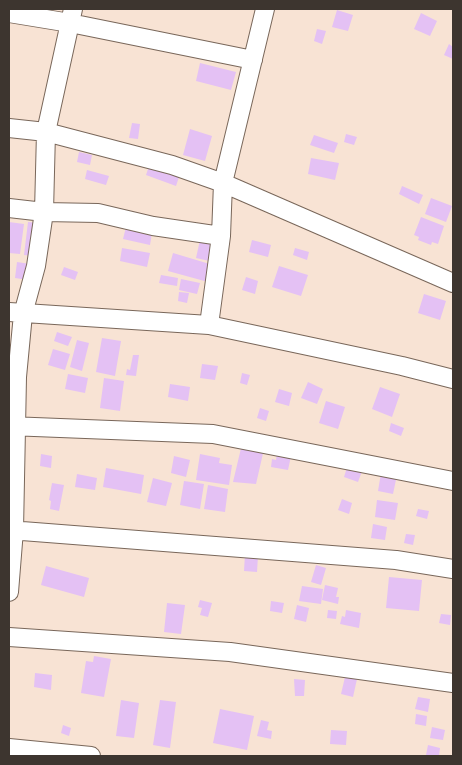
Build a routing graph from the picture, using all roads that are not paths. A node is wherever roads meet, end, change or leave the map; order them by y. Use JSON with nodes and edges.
{"nodes":[{"id":1,"x":265,"y":9,"type":"edge"},
{"id":2,"x":9,"y":13,"type":"edge"},
{"id":3,"x":72,"y":16,"type":"edge"},
{"id":4,"x":253,"y":60,"type":"junction"},
{"id":5,"x":9,"y":128,"type":"edge"},
{"id":6,"x":46,"y":132,"type":"junction"},
{"id":7,"x":223,"y":183,"type":"junction"},
{"id":8,"x":9,"y":208,"type":"edge"},
{"id":9,"x":44,"y":212,"type":"junction"},
{"id":10,"x":221,"y":236,"type":"junction"},
{"id":11,"x":453,"y":283,"type":"edge"},
{"id":12,"x":16,"y":313,"type":"edge"},
{"id":13,"x":209,"y":325,"type":"junction"},
{"id":14,"x":453,"y":379,"type":"edge"},
{"id":15,"x":12,"y":426,"type":"edge"},
{"id":16,"x":453,"y":482,"type":"edge"},
{"id":17,"x":11,"y":530,"type":"edge"},
{"id":18,"x":453,"y":569,"type":"edge"},
{"id":19,"x":9,"y":592,"type":"edge"},
{"id":20,"x":9,"y":637,"type":"edge"},
{"id":21,"x":453,"y":683,"type":"edge"},
{"id":22,"x":9,"y":748,"type":"edge"},
{"id":23,"x":91,"y":756,"type":"edge"}],
"edges":[{"from":1,"to":4,"type":"street"},
{"from":2,"to":3,"type":"street"},
{"from":3,"to":4,"type":"street"},
{"from":3,"to":6,"type":"street"},
{"from":4,"to":7,"type":"street"},
{"from":5,"to":6,"type":"street"},
{"from":6,"to":7,"type":"street"},
{"from":6,"to":9,"type":"street"},
{"from":7,"to":10,"type":"street"},
{"from":7,"to":11,"type":"street"},
{"from":8,"to":9,"type":"street"},
{"from":9,"to":10,"type":"street"},
{"from":9,"to":12,"type":"street"},
{"from":10,"to":13,"type":"street"},
{"from":12,"to":13,"type":"street"},
{"from":12,"to":15,"type":"street"},
{"from":13,"to":14,"type":"street"},
{"from":15,"to":16,"type":"street"},
{"from":15,"to":17,"type":"street"},
{"from":17,"to":18,"type":"street"},
{"from":17,"to":19,"type":"street"},
{"from":20,"to":21,"type":"street"},
{"from":22,"to":23,"type":"street"}]}
